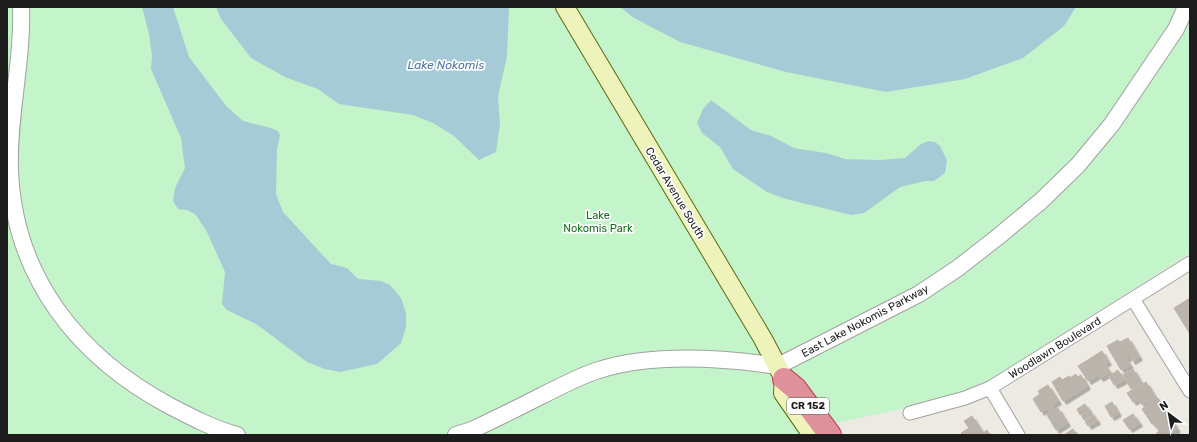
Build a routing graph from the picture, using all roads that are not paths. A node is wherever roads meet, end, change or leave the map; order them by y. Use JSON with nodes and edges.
{"nodes":[{"id":1,"x":21,"y":7,"type":"edge"},
{"id":2,"x":565,"y":7,"type":"edge"},
{"id":3,"x":1186,"y":7,"type":"edge"},
{"id":4,"x":1190,"y":263,"type":"edge"},
{"id":5,"x":1133,"y":299,"type":"junction"},
{"id":6,"x":781,"y":373,"type":"junction"},
{"id":7,"x":990,"y":388,"type":"junction"},
{"id":8,"x":1190,"y":391,"type":"edge"},
{"id":9,"x":910,"y":412,"type":"dead end"},
{"id":10,"x":237,"y":435,"type":"edge"},
{"id":11,"x":456,"y":435,"type":"edge"},
{"id":12,"x":812,"y":435,"type":"edge"},
{"id":13,"x":830,"y":435,"type":"edge"},
{"id":14,"x":1018,"y":435,"type":"edge"}],
"edges":[{"from":1,"to":10,"type":"street"},
{"from":2,"to":6,"type":"main road","name":"Cedar Avenue South","number":"CR 152"},
{"from":3,"to":6,"type":"street","name":"East Lake Nokomis Parkway"},
{"from":4,"to":5,"type":"street","name":"Woodlawn Boulevard"},
{"from":5,"to":7,"type":"street","name":"Woodlawn Boulevard"},
{"from":5,"to":8,"type":"street"},
{"from":6,"to":11,"type":"street"},
{"from":6,"to":12,"type":"main road","name":"Cedar Avenue South","number":"CR 152"},
{"from":6,"to":13,"type":"highway","name":"Cedar Avenue South","number":"CR 152"},
{"from":7,"to":9,"type":"street","name":"Woodlawn Boulevard"},
{"from":7,"to":14,"type":"street"}]}
